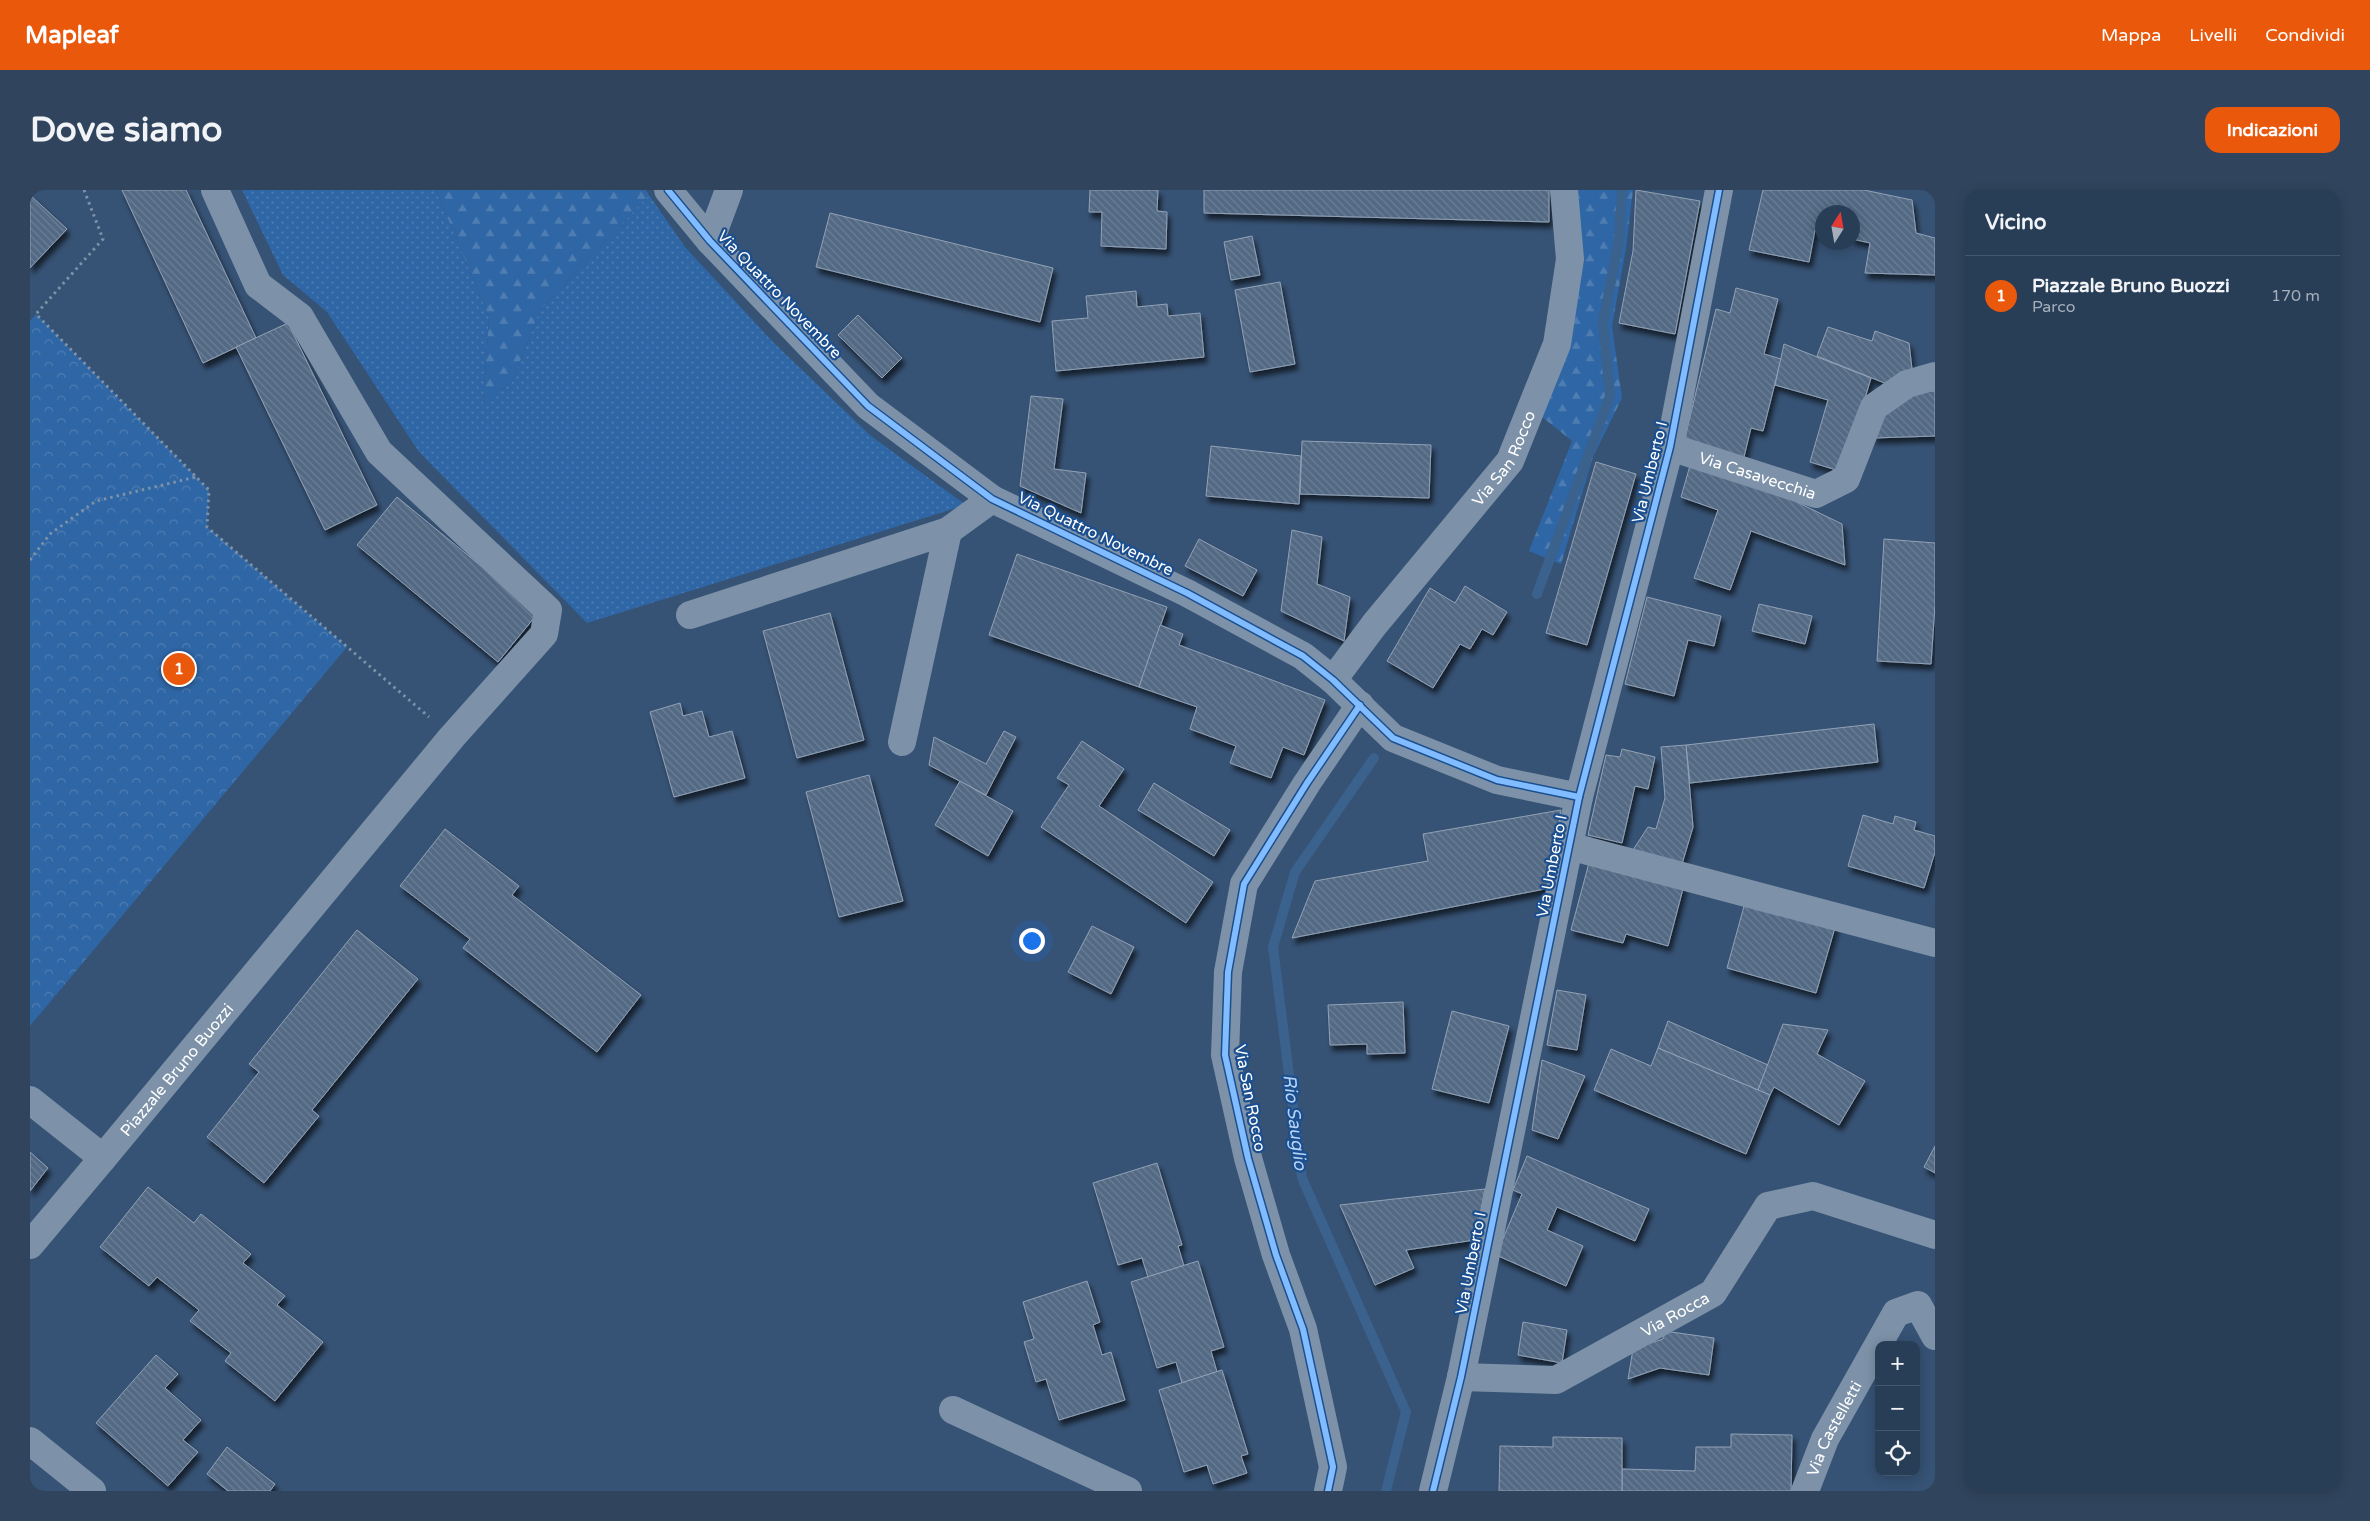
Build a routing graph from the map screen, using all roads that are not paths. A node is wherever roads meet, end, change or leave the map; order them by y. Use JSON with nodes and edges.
{"nodes":[{"id":1,"x":215,"y":190,"type":"edge"},
{"id":2,"x":668,"y":190,"type":"edge"},
{"id":3,"x":729,"y":190,"type":"edge"},
{"id":4,"x":1564,"y":190,"type":"edge"},
{"id":5,"x":1720,"y":190,"type":"edge"},
{"id":6,"x":710,"y":241,"type":"junction"},
{"id":7,"x":1935,"y":376,"type":"edge"},
{"id":8,"x":1670,"y":447,"type":"junction"},
{"id":9,"x":992,"y":499,"type":"junction"},
{"id":10,"x":948,"y":532,"type":"junction"},
{"id":11,"x":690,"y":615,"type":"dead end"},
{"id":12,"x":1333,"y":680,"type":"junction"},
{"id":13,"x":1360,"y":705,"type":"junction"},
{"id":14,"x":902,"y":742,"type":"dead end"},
{"id":15,"x":1578,"y":797,"type":"junction"},
{"id":16,"x":1569,"y":846,"type":"junction"},
{"id":17,"x":1935,"y":943,"type":"edge"},
{"id":18,"x":30,"y":1100,"type":"edge"},
{"id":19,"x":103,"y":1158,"type":"junction"},
{"id":20,"x":1935,"y":1235,"type":"edge"},
{"id":21,"x":30,"y":1245,"type":"edge"},
{"id":22,"x":1935,"y":1336,"type":"edge"},
{"id":23,"x":1461,"y":1377,"type":"junction"},
{"id":24,"x":953,"y":1410,"type":"dead end"},
{"id":25,"x":30,"y":1441,"type":"edge"},
{"id":26,"x":92,"y":1491,"type":"edge"},
{"id":27,"x":1128,"y":1491,"type":"edge"},
{"id":28,"x":1328,"y":1491,"type":"edge"},
{"id":29,"x":1433,"y":1491,"type":"edge"},
{"id":30,"x":1805,"y":1491,"type":"edge"}],
"edges":[{"from":1,"to":19,"type":"street","name":"Piazzale Bruno Buozzi"},
{"from":2,"to":6,"type":"street","name":"Via Quattro Novembre"},
{"from":3,"to":6,"type":"street"},
{"from":4,"to":12,"type":"street","name":"Via San Rocco"},
{"from":5,"to":8,"type":"street","name":"Via Umberto I"},
{"from":6,"to":9,"type":"street","name":"Via Quattro Novembre"},
{"from":7,"to":8,"type":"street","name":"Via Casavecchia"},
{"from":8,"to":15,"type":"street","name":"Via Umberto I"},
{"from":9,"to":10,"type":"street"},
{"from":9,"to":12,"type":"street","name":"Via Quattro Novembre"},
{"from":10,"to":11,"type":"street"},
{"from":10,"to":14,"type":"street"},
{"from":12,"to":13,"type":"street","name":"Via Quattro Novembre"},
{"from":13,"to":15,"type":"street","name":"Via Quattro Novembre"},
{"from":13,"to":28,"type":"street","name":"Via San Rocco"},
{"from":15,"to":16,"type":"street","name":"Via Umberto I"},
{"from":16,"to":17,"type":"street"},
{"from":16,"to":23,"type":"street","name":"Via Umberto I"},
{"from":18,"to":19,"type":"street"},
{"from":19,"to":21,"type":"street","name":"Piazzale Bruno Buozzi"},
{"from":20,"to":23,"type":"street","name":"Via Rocca"},
{"from":22,"to":30,"type":"street","name":"Via Castelletti"},
{"from":23,"to":29,"type":"street","name":"Via Umberto I"},
{"from":24,"to":27,"type":"street"},
{"from":25,"to":26,"type":"street"}]}
